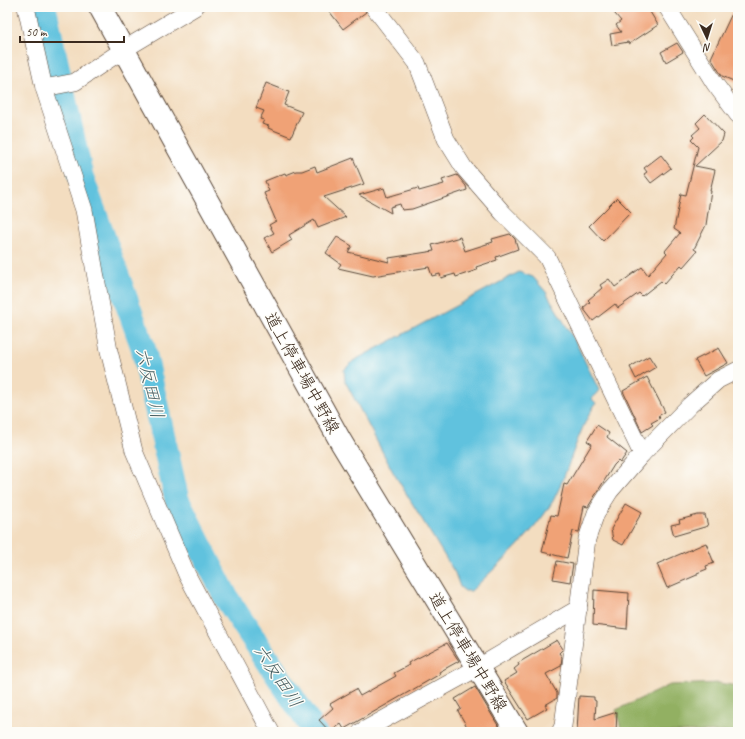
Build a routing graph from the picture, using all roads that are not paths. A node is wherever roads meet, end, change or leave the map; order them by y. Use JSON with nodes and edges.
{"nodes":[{"id":1,"x":26,"y":7,"type":"edge"},
{"id":2,"x":100,"y":7,"type":"edge"},
{"id":3,"x":195,"y":7,"type":"edge"},
{"id":4,"x":374,"y":7,"type":"edge"},
{"id":5,"x":667,"y":7,"type":"edge"},
{"id":6,"x":123,"y":50,"type":"junction"},
{"id":7,"x":44,"y":88,"type":"junction"},
{"id":8,"x":738,"y":115,"type":"edge"},
{"id":9,"x":738,"y":370,"type":"edge"},
{"id":10,"x":642,"y":454,"type":"junction"},
{"id":11,"x":579,"y":608,"type":"junction"},
{"id":12,"x":477,"y":668,"type":"junction"},
{"id":13,"x":271,"y":732,"type":"edge"},
{"id":14,"x":361,"y":732,"type":"edge"},
{"id":15,"x":517,"y":732,"type":"edge"},
{"id":16,"x":560,"y":732,"type":"edge"}],
"edges":[{"from":1,"to":7,"type":"street"},
{"from":2,"to":6,"type":"main road","name":"道上停車場中野線"},
{"from":3,"to":6,"type":"street"},
{"from":4,"to":10,"type":"street"},
{"from":5,"to":8,"type":"street"},
{"from":6,"to":7,"type":"street"},
{"from":6,"to":12,"type":"main road","name":"道上停車場中野線"},
{"from":7,"to":13,"type":"street"},
{"from":9,"to":10,"type":"street"},
{"from":10,"to":11,"type":"street"},
{"from":11,"to":12,"type":"street"},
{"from":11,"to":16,"type":"street"},
{"from":12,"to":14,"type":"street"},
{"from":12,"to":15,"type":"main road","name":"道上停車場中野線"}]}
